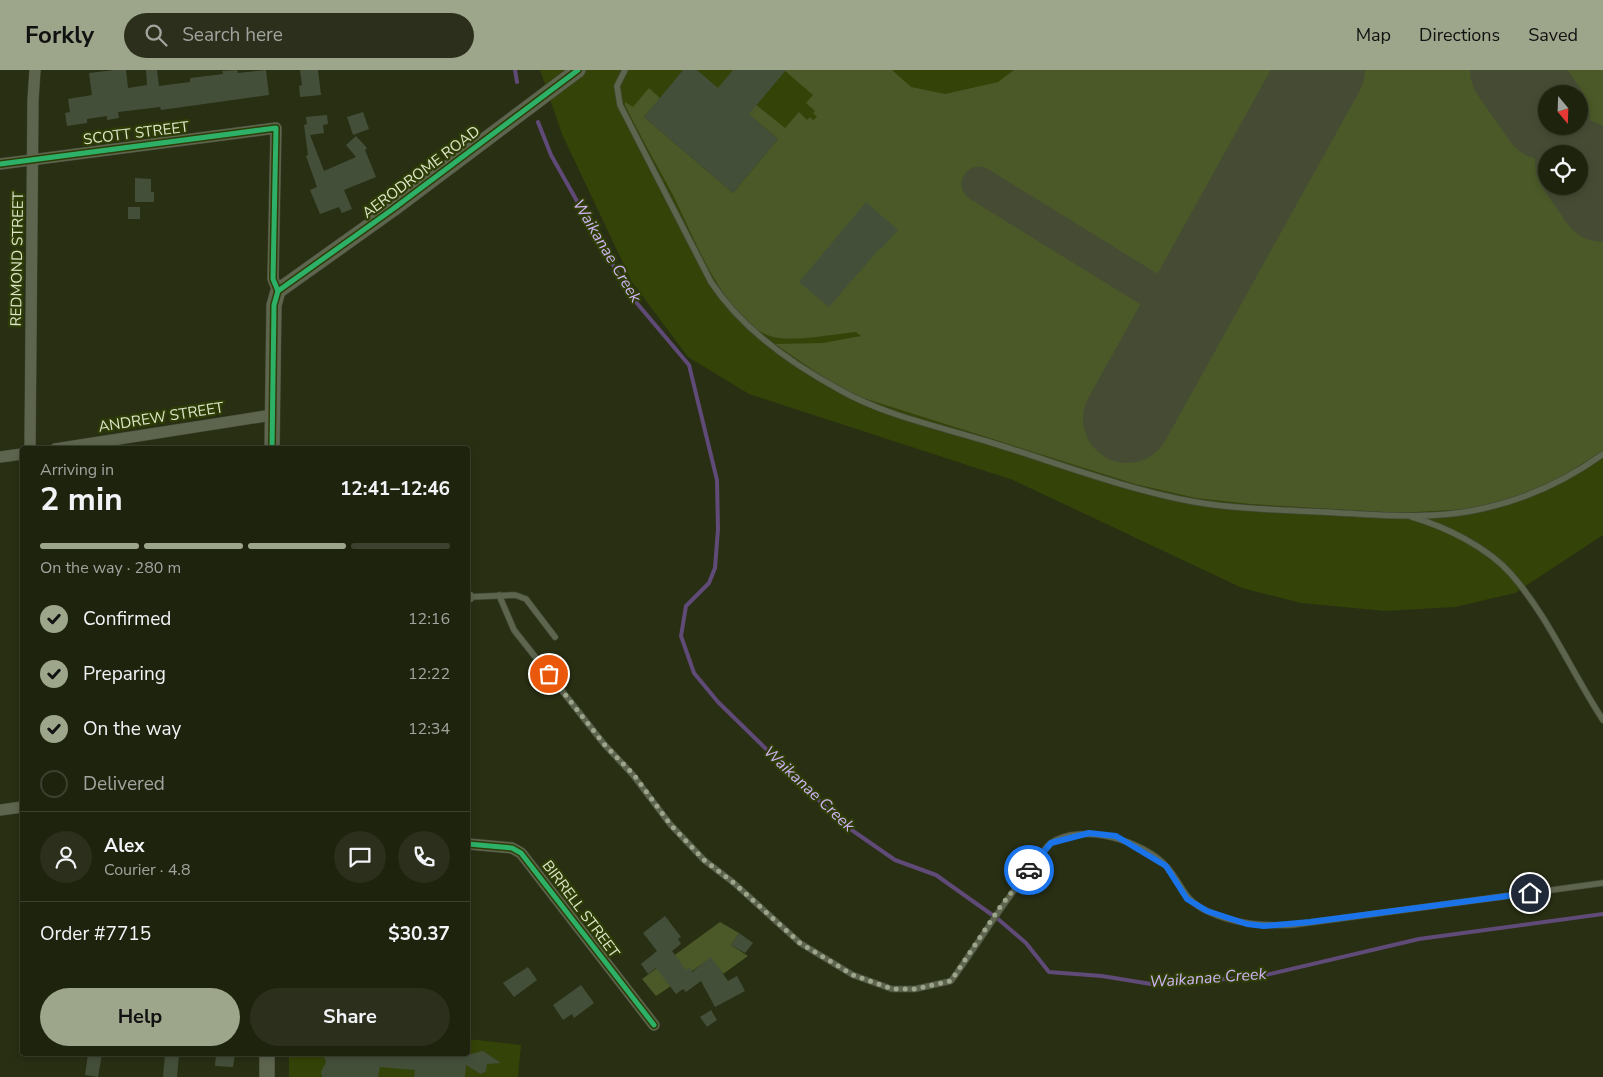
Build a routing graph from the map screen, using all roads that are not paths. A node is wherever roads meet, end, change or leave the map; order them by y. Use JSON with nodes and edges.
{"nodes":[{"id":1,"x":35,"y":70,"type":"edge"},
{"id":2,"x":578,"y":70,"type":"edge"},
{"id":3,"x":626,"y":70,"type":"edge"},
{"id":4,"x":33,"y":159,"type":"junction"},
{"id":5,"x":0,"y":164,"type":"edge"},
{"id":6,"x":278,"y":291,"type":"junction"},
{"id":7,"x":272,"y":415,"type":"junction"},
{"id":8,"x":30,"y":446,"type":"edge"},
{"id":9,"x":74,"y":446,"type":"edge"},
{"id":10,"x":272,"y":446,"type":"edge"},
{"id":11,"x":20,"y":454,"type":"edge"},
{"id":12,"x":1603,"y":454,"type":"edge"},
{"id":13,"x":0,"y":457,"type":"edge"},
{"id":14,"x":1407,"y":516,"type":"junction"},
{"id":15,"x":499,"y":595,"type":"junction"},
{"id":16,"x":470,"y":597,"type":"edge"},
{"id":17,"x":555,"y":637,"type":"dead end"},
{"id":18,"x":1603,"y":720,"type":"edge"},
{"id":19,"x":20,"y":807,"type":"edge"},
{"id":20,"x":0,"y":810,"type":"edge"},
{"id":21,"x":470,"y":844,"type":"edge"},
{"id":22,"x":1603,"y":883,"type":"edge"},
{"id":23,"x":654,"y":1025,"type":"dead end"},
{"id":24,"x":267,"y":1056,"type":"edge"},
{"id":25,"x":267,"y":1077,"type":"edge"}],
"edges":[{"from":1,"to":4,"type":"street","name":"REDMOND STREET"},
{"from":2,"to":6,"type":"street","name":"AERODROME ROAD"},
{"from":3,"to":14,"type":"lane"},
{"from":4,"to":5,"type":"street","name":"SCOTT STREET"},
{"from":4,"to":6,"type":"street","name":"SCOTT STREET"},
{"from":4,"to":8,"type":"street","name":"REDMOND STREET"},
{"from":6,"to":7,"type":"street"},
{"from":7,"to":9,"type":"street","name":"ANDREW STREET"},
{"from":7,"to":10,"type":"street"},
{"from":11,"to":13,"type":"street"},
{"from":12,"to":14,"type":"lane"},
{"from":14,"to":18,"type":"lane"},
{"from":15,"to":16,"type":"lane"},
{"from":15,"to":17,"type":"lane"},
{"from":15,"to":22,"type":"lane"},
{"from":19,"to":20,"type":"street"},
{"from":21,"to":23,"type":"street","name":"BIRRELL STREET"},
{"from":24,"to":25,"type":"street"}]}
